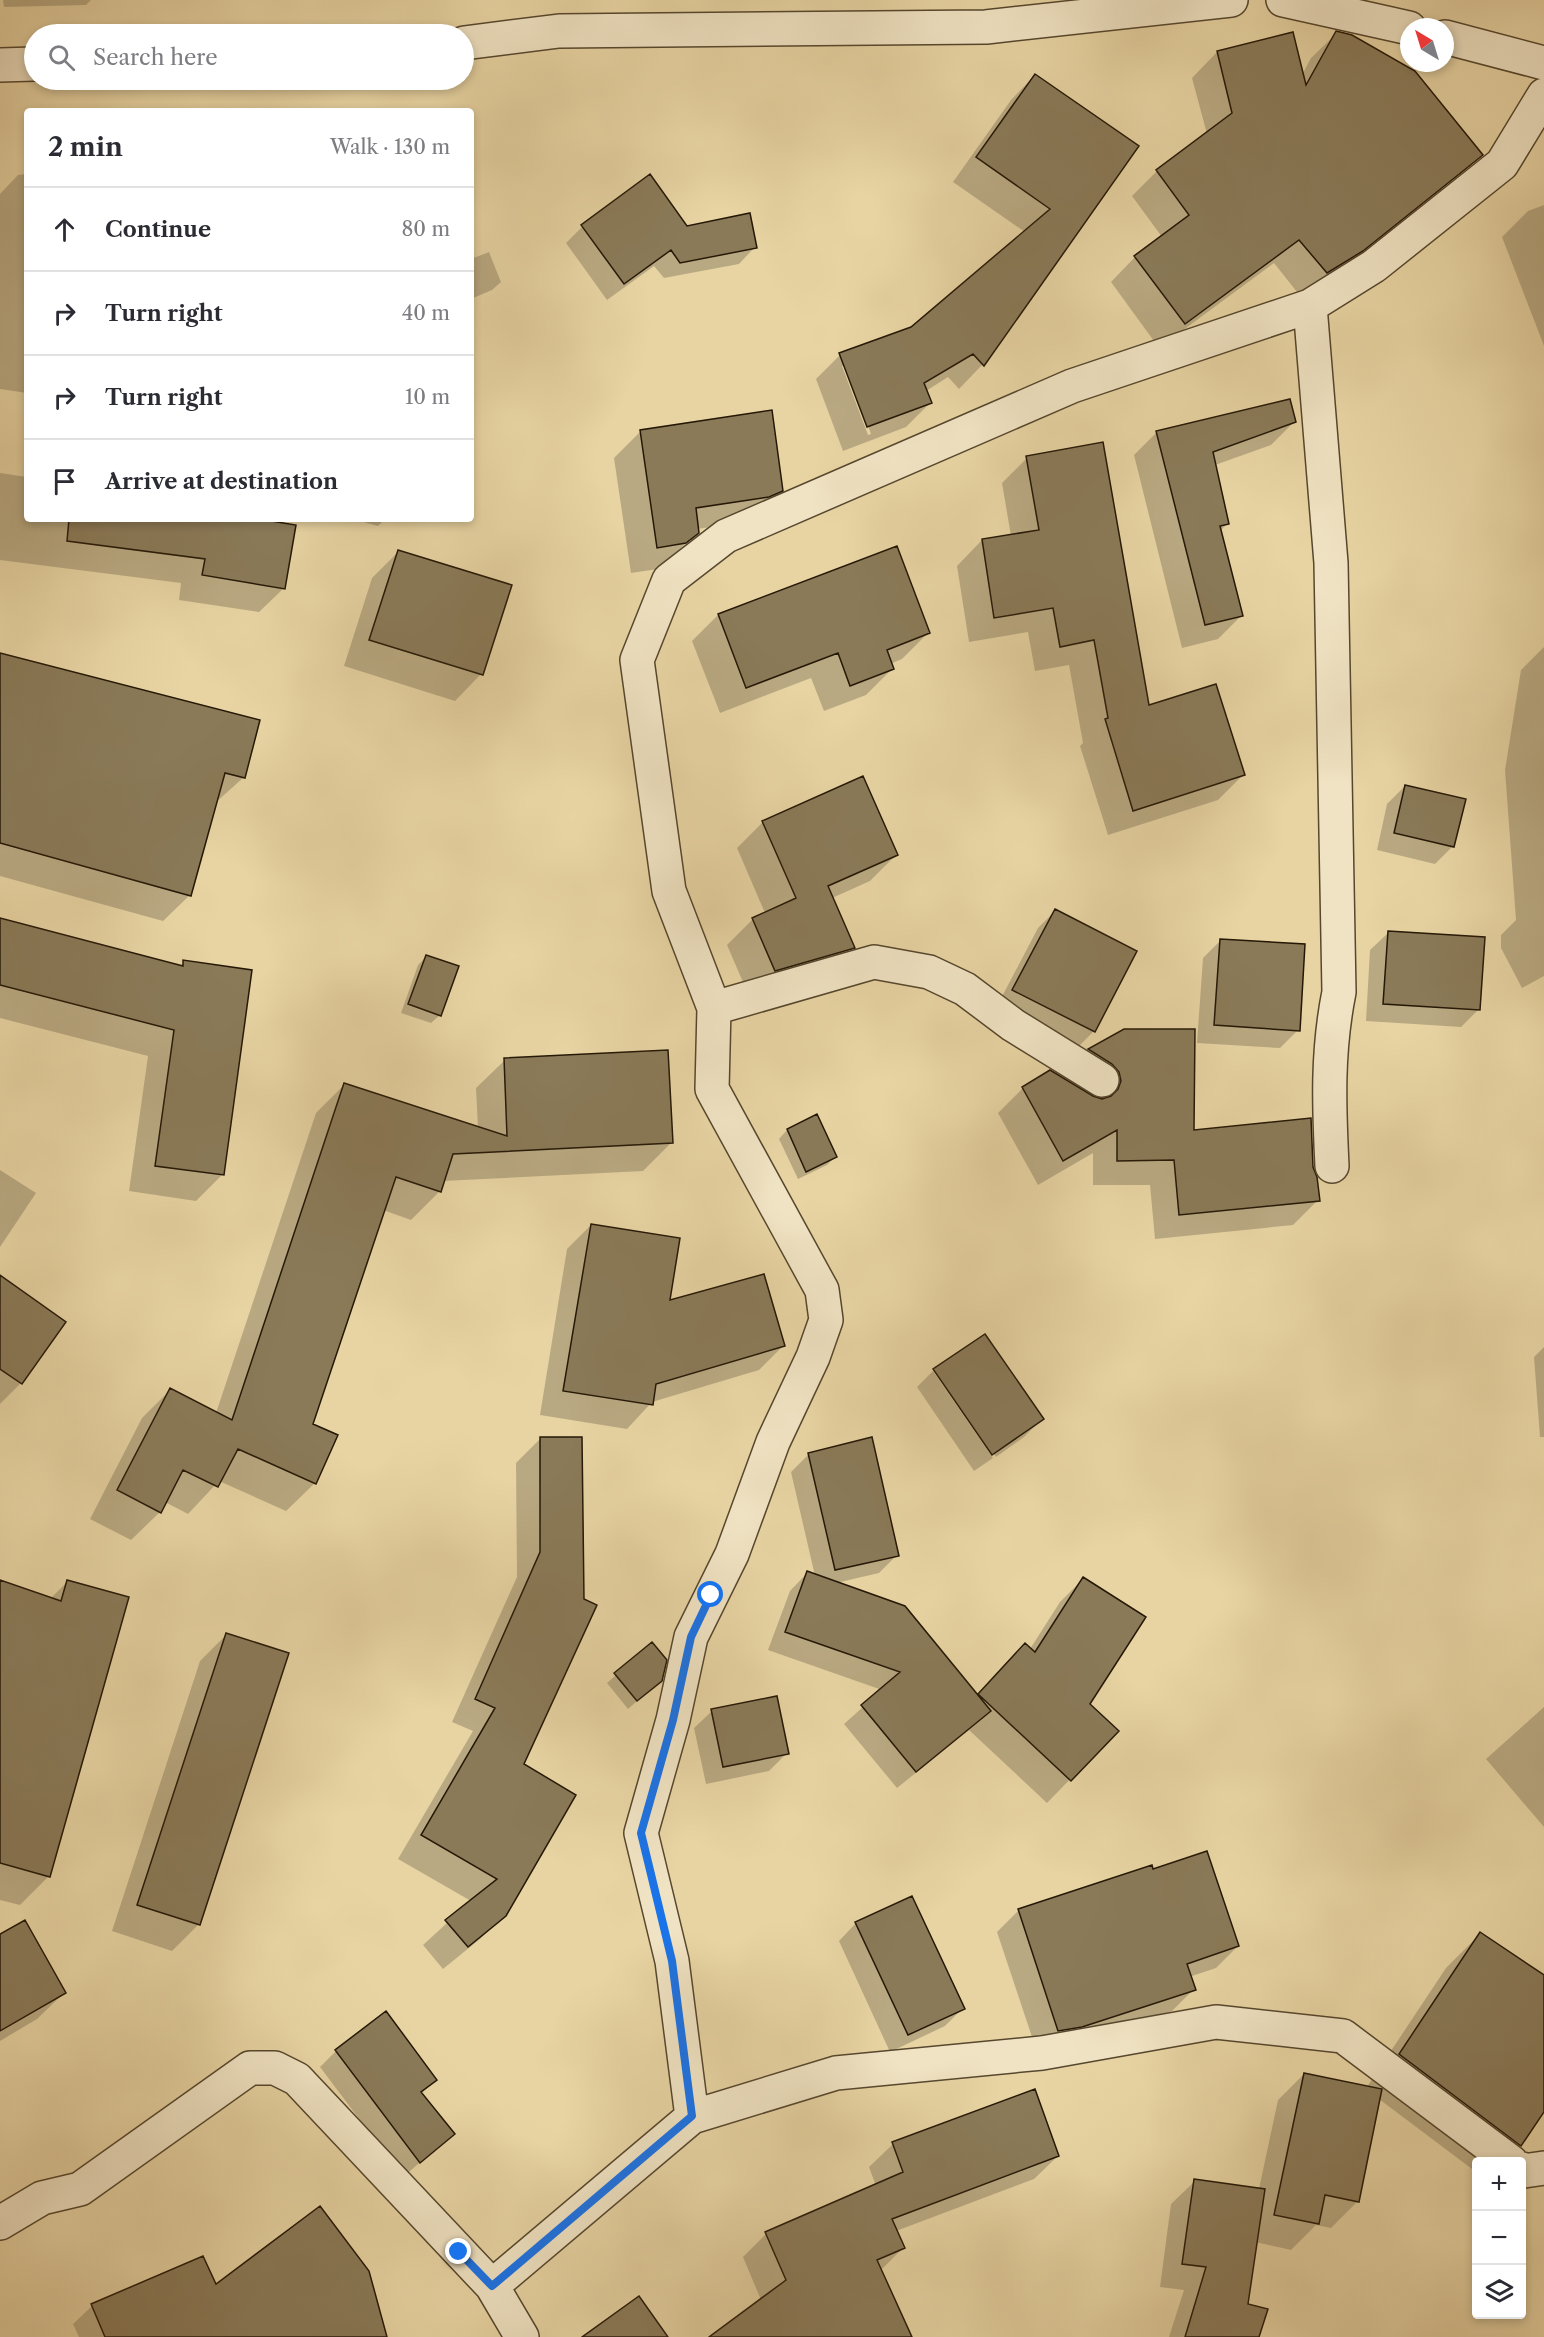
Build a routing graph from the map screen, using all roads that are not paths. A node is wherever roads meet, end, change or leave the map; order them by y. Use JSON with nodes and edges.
{"nodes":[{"id":1,"x":1231,"y":0,"type":"edge"},
{"id":2,"x":1283,"y":0,"type":"edge"},
{"id":3,"x":1400,"y":26,"type":"edge"},
{"id":4,"x":1454,"y":40,"type":"edge"},
{"id":5,"x":474,"y":42,"type":"edge"},
{"id":6,"x":1544,"y":63,"type":"edge"},
{"id":7,"x":24,"y":64,"type":"edge"},
{"id":8,"x":0,"y":65,"type":"edge"},
{"id":9,"x":1544,"y":95,"type":"edge"},
{"id":10,"x":1310,"y":306,"type":"junction"},
{"id":11,"x":714,"y":1008,"type":"junction"},
{"id":12,"x":1102,"y":1080,"type":"dead end"},
{"id":13,"x":1332,"y":1166,"type":"dead end"},
{"id":14,"x":692,"y":2116,"type":"junction"},
{"id":15,"x":1504,"y":2157,"type":"edge"},
{"id":16,"x":1544,"y":2168,"type":"edge"},
{"id":17,"x":1526,"y":2171,"type":"edge"},
{"id":18,"x":0,"y":2223,"type":"edge"},
{"id":19,"x":492,"y":2286,"type":"junction"},
{"id":20,"x":514,"y":2333,"type":"edge"}],
"edges":[{"from":1,"to":5,"type":"street"},
{"from":2,"to":3,"type":"street"},
{"from":4,"to":6,"type":"street"},
{"from":7,"to":8,"type":"street"},
{"from":9,"to":10,"type":"street"},
{"from":10,"to":11,"type":"street"},
{"from":10,"to":13,"type":"street"},
{"from":11,"to":12,"type":"street"},
{"from":11,"to":14,"type":"street"},
{"from":14,"to":15,"type":"street"},
{"from":14,"to":19,"type":"street"},
{"from":16,"to":17,"type":"street"},
{"from":18,"to":19,"type":"street"},
{"from":19,"to":20,"type":"street"}]}
